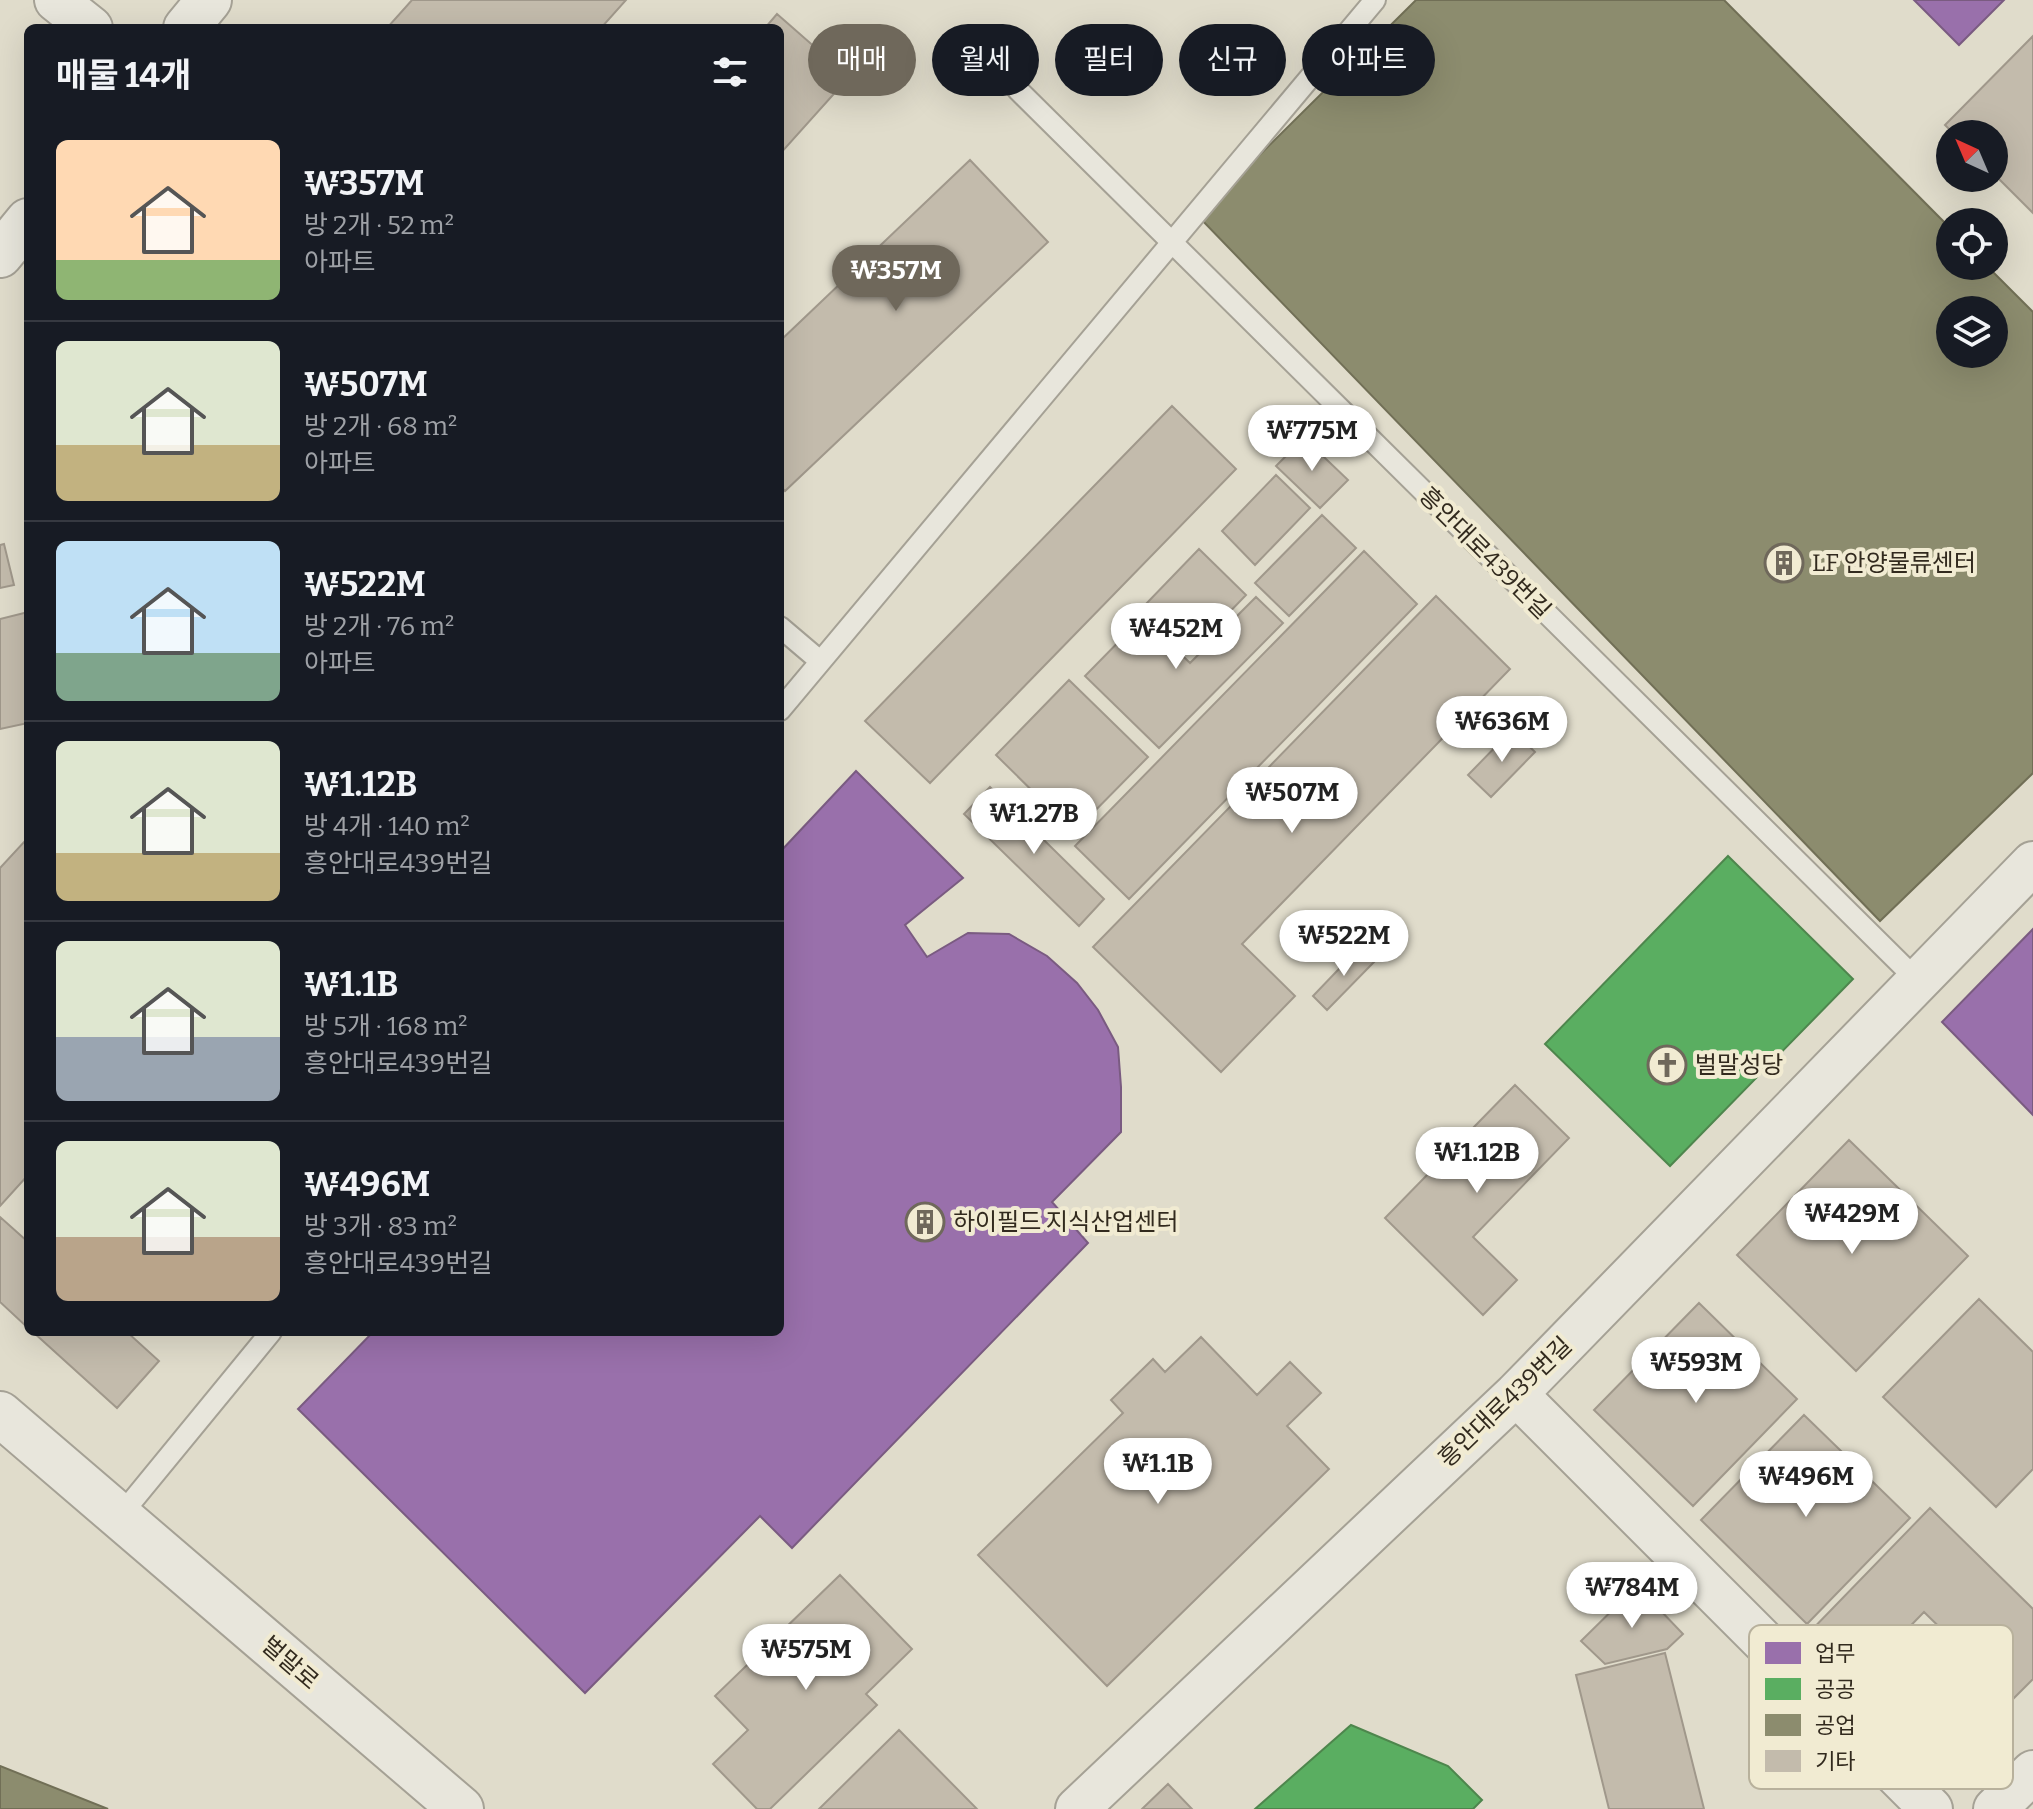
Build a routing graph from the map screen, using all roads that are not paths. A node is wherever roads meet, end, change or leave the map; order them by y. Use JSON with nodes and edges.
{"nodes":[{"id":1,"x":56,"y":0,"type":"edge"},
{"id":2,"x":209,"y":0,"type":"edge"},
{"id":3,"x":1375,"y":0,"type":"edge"},
{"id":4,"x":86,"y":24,"type":"edge"},
{"id":5,"x":189,"y":24,"type":"edge"},
{"id":6,"x":1024,"y":96,"type":"edge"},
{"id":7,"x":24,"y":226,"type":"edge"},
{"id":8,"x":1173,"y":243,"type":"junction"},
{"id":9,"x":0,"y":255,"type":"edge"},
{"id":10,"x":784,"y":630,"type":"edge"},
{"id":11,"x":820,"y":661,"type":"junction"},
{"id":12,"x":784,"y":705,"type":"edge"},
{"id":13,"x":2033,"y":863,"type":"edge"},
{"id":14,"x":1918,"y":981,"type":"junction"},
{"id":15,"x":268,"y":1336,"type":"edge"},
{"id":16,"x":1516,"y":1394,"type":"junction"},
{"id":17,"x":0,"y":1414,"type":"edge"},
{"id":18,"x":120,"y":1516,"type":"junction"},
{"id":19,"x":1749,"y":1627,"type":"edge"},
{"id":20,"x":2033,"y":1772,"type":"edge"},
{"id":21,"x":1911,"y":1789,"type":"edge"},
{"id":22,"x":461,"y":1809,"type":"edge"},
{"id":23,"x":1077,"y":1809,"type":"edge"},
{"id":24,"x":1931,"y":1809,"type":"edge"},
{"id":25,"x":1995,"y":1809,"type":"edge"}],
"edges":[{"from":1,"to":4,"type":"street"},
{"from":2,"to":5,"type":"street"},
{"from":3,"to":8,"type":"lane"},
{"from":6,"to":8,"type":"lane","name":"흥안대로439번길"},
{"from":7,"to":9,"type":"street"},
{"from":8,"to":11,"type":"lane"},
{"from":8,"to":14,"type":"lane","name":"흥안대로439번길"},
{"from":10,"to":11,"type":"lane"},
{"from":11,"to":12,"type":"lane"},
{"from":13,"to":14,"type":"street","name":"흥안대로439번길"},
{"from":14,"to":16,"type":"street","name":"흥안대로439번길"},
{"from":15,"to":18,"type":"lane"},
{"from":16,"to":19,"type":"street"},
{"from":16,"to":23,"type":"street","name":"흥안대로439번길"},
{"from":17,"to":18,"type":"street","name":"벌말로"},
{"from":18,"to":22,"type":"street","name":"벌말로"},
{"from":20,"to":25,"type":"street"},
{"from":21,"to":24,"type":"street"}]}
